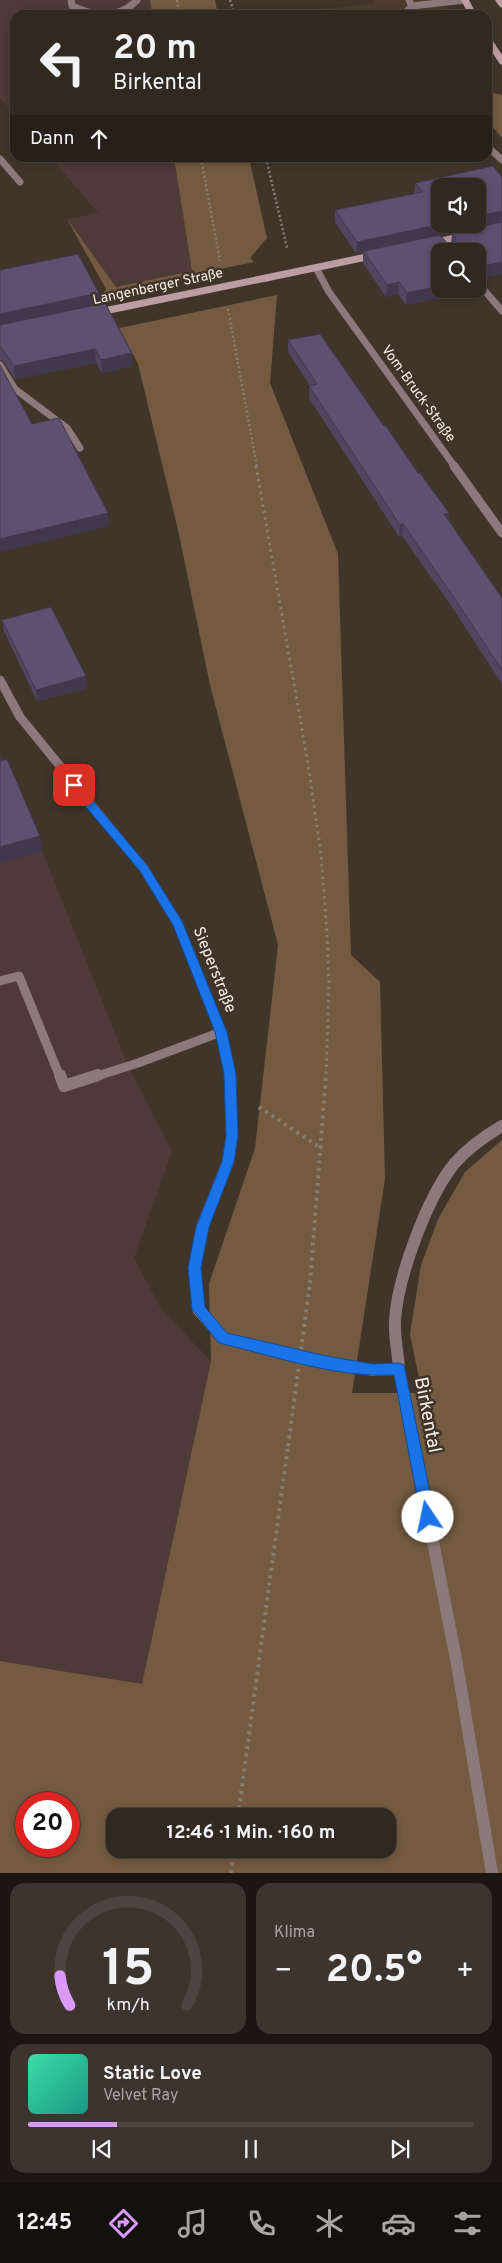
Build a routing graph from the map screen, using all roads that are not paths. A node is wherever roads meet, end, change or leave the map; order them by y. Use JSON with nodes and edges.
{"nodes":[{"id":1,"x":71,"y":0,"type":"edge"},
{"id":2,"x":136,"y":0,"type":"edge"},
{"id":3,"x":465,"y":0,"type":"edge"},
{"id":4,"x":500,"y":0,"type":"edge"},
{"id":5,"x":410,"y":3,"type":"edge"},
{"id":6,"x":502,"y":4,"type":"edge"},
{"id":7,"x":79,"y":10,"type":"edge"},
{"id":8,"x":125,"y":10,"type":"edge"},
{"id":9,"x":492,"y":46,"type":"edge"},
{"id":10,"x":502,"y":61,"type":"edge"},
{"id":11,"x":492,"y":151,"type":"edge"},
{"id":12,"x":0,"y":160,"type":"edge"},
{"id":13,"x":502,"y":160,"type":"edge"},
{"id":14,"x":20,"y":182,"type":"dead end"},
{"id":15,"x":476,"y":233,"type":"edge"},
{"id":16,"x":422,"y":245,"type":"edge"},
{"id":17,"x":383,"y":254,"type":"edge"},
{"id":18,"x":316,"y":268,"type":"junction"},
{"id":19,"x":486,"y":292,"type":"edge"},
{"id":20,"x":502,"y":311,"type":"edge"},
{"id":21,"x":100,"y":312,"type":"edge"},
{"id":22,"x":0,"y":364,"type":"edge"},
{"id":23,"x":80,"y":448,"type":"dead end"},
{"id":24,"x":502,"y":533,"type":"edge"},
{"id":25,"x":0,"y":680,"type":"edge"},
{"id":26,"x":0,"y":981,"type":"edge"},
{"id":27,"x":221,"y":1032,"type":"junction"},
{"id":28,"x":502,"y":1126,"type":"edge"},
{"id":29,"x":399,"y":1369,"type":"junction"},
{"id":30,"x":492,"y":1873,"type":"edge"}],
"edges":[{"from":1,"to":7,"type":"street"},
{"from":2,"to":8,"type":"street"},
{"from":3,"to":5,"type":"street"},
{"from":4,"to":6,"type":"main road"},
{"from":9,"to":10,"type":"main road"},
{"from":11,"to":13,"type":"street"},
{"from":12,"to":14,"type":"street"},
{"from":15,"to":16,"type":"main road"},
{"from":17,"to":18,"type":"main road","name":"Langenberger Straße"},
{"from":18,"to":21,"type":"main road","name":"Langenberger Straße","bridge":true},
{"from":18,"to":24,"type":"street","name":"Vom-Bruck-Straße"},
{"from":19,"to":20,"type":"street"},
{"from":22,"to":23,"type":"street"},
{"from":25,"to":27,"type":"street","name":"Sieperstraße"},
{"from":26,"to":27,"type":"street","name":"Sieperstraße"},
{"from":27,"to":29,"type":"street","name":"Birkental"},
{"from":28,"to":29,"type":"street"},
{"from":29,"to":30,"type":"street","name":"Birkental"}]}
